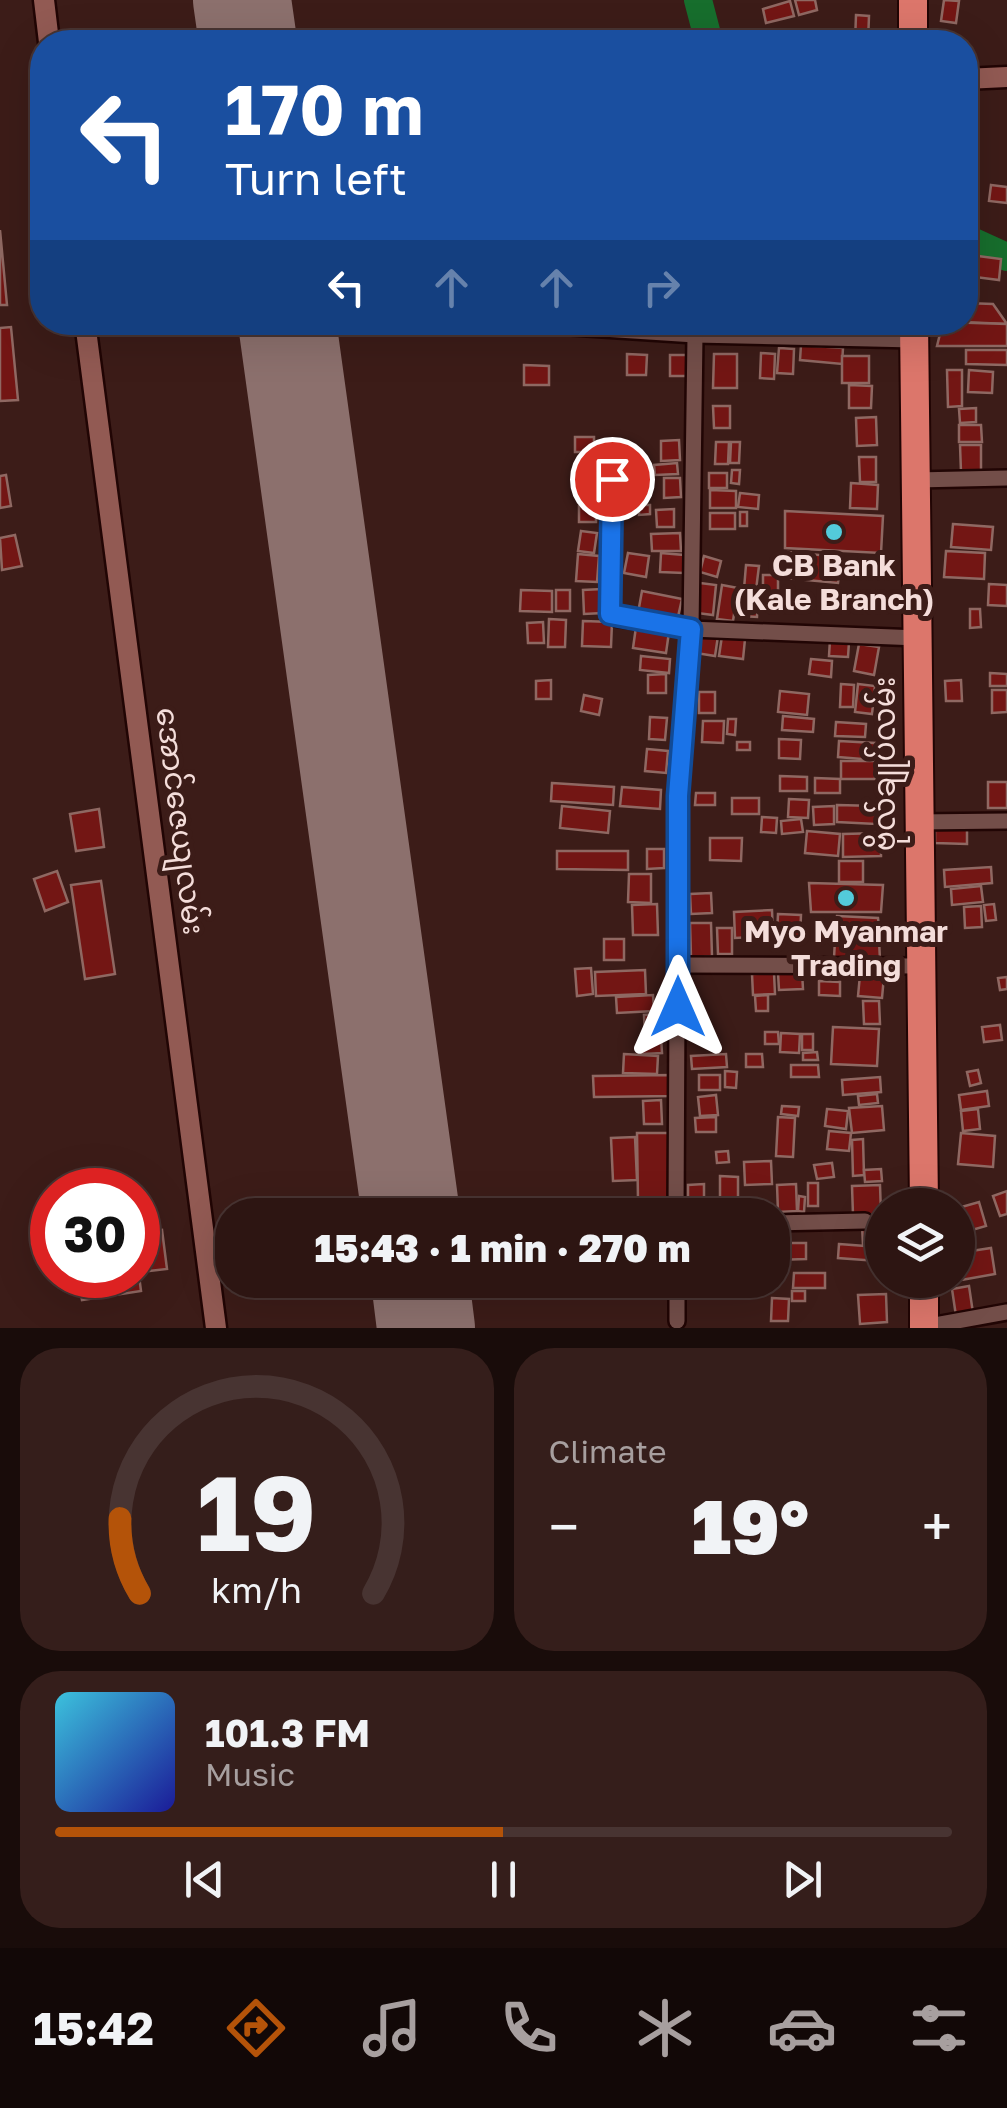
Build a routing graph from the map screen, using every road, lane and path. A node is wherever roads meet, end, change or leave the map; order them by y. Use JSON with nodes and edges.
{"nodes":[{"id":1,"x":44,"y":0,"type":"edge"},
{"id":2,"x":913,"y":0,"type":"edge"},
{"id":3,"x":48,"y":30,"type":"edge"},
{"id":4,"x":914,"y":30,"type":"edge"},
{"id":5,"x":1007,"y":78,"type":"edge"},
{"id":6,"x":978,"y":79,"type":"edge"},
{"id":7,"x":87,"y":335,"type":"edge"},
{"id":8,"x":695,"y":335,"type":"edge"},
{"id":9,"x":914,"y":335,"type":"edge"},
{"id":10,"x":1007,"y":478,"type":"edge"},
{"id":11,"x":612,"y":479,"type":"dead end"},
{"id":12,"x":916,"y":480,"type":"junction"},
{"id":13,"x":691,"y":629,"type":"junction"},
{"id":14,"x":918,"y":638,"type":"junction"},
{"id":15,"x":1007,"y":821,"type":"edge"},
{"id":16,"x":916,"y":822,"type":"junction"},
{"id":17,"x":678,"y":965,"type":"junction"},
{"id":18,"x":919,"y":966,"type":"junction"},
{"id":19,"x":924,"y":1188,"type":"edge"},
{"id":20,"x":676,"y":1198,"type":"edge"},
{"id":21,"x":865,"y":1221,"type":"edge"},
{"id":22,"x":790,"y":1223,"type":"edge"},
{"id":23,"x":677,"y":1298,"type":"edge"},
{"id":24,"x":924,"y":1298,"type":"edge"},
{"id":25,"x":1007,"y":1312,"type":"edge"},
{"id":26,"x":678,"y":1321,"type":"dead end"},
{"id":27,"x":216,"y":1328,"type":"edge"},
{"id":28,"x":924,"y":1328,"type":"edge"}],
"edges":[{"from":1,"to":3,"type":"street"},
{"from":2,"to":4,"type":"highway"},
{"from":5,"to":6,"type":"street"},
{"from":7,"to":27,"type":"street","name":"အောင်ဇေယျလမ်း"},
{"from":8,"to":13,"type":"street"},
{"from":9,"to":12,"type":"highway","name":"ဗိုလ်ချုပ်လမ်း"},
{"from":10,"to":12,"type":"street"},
{"from":11,"to":13,"type":"street"},
{"from":12,"to":14,"type":"highway","name":"ဗိုလ်ချုပ်လမ်း"},
{"from":13,"to":14,"type":"street"},
{"from":13,"to":17,"type":"street"},
{"from":14,"to":16,"type":"highway","name":"ဗိုလ်ချုပ်လမ်း"},
{"from":15,"to":16,"type":"street"},
{"from":16,"to":18,"type":"highway","name":"ဗိုလ်ချုပ်လမ်း"},
{"from":17,"to":18,"type":"street"},
{"from":17,"to":20,"type":"street"},
{"from":18,"to":19,"type":"highway","name":"ဗိုလ်ချုပ်လမ်း"},
{"from":21,"to":22,"type":"street"},
{"from":23,"to":26,"type":"street"},
{"from":24,"to":28,"type":"highway"},
{"from":25,"to":28,"type":"street"}]}
